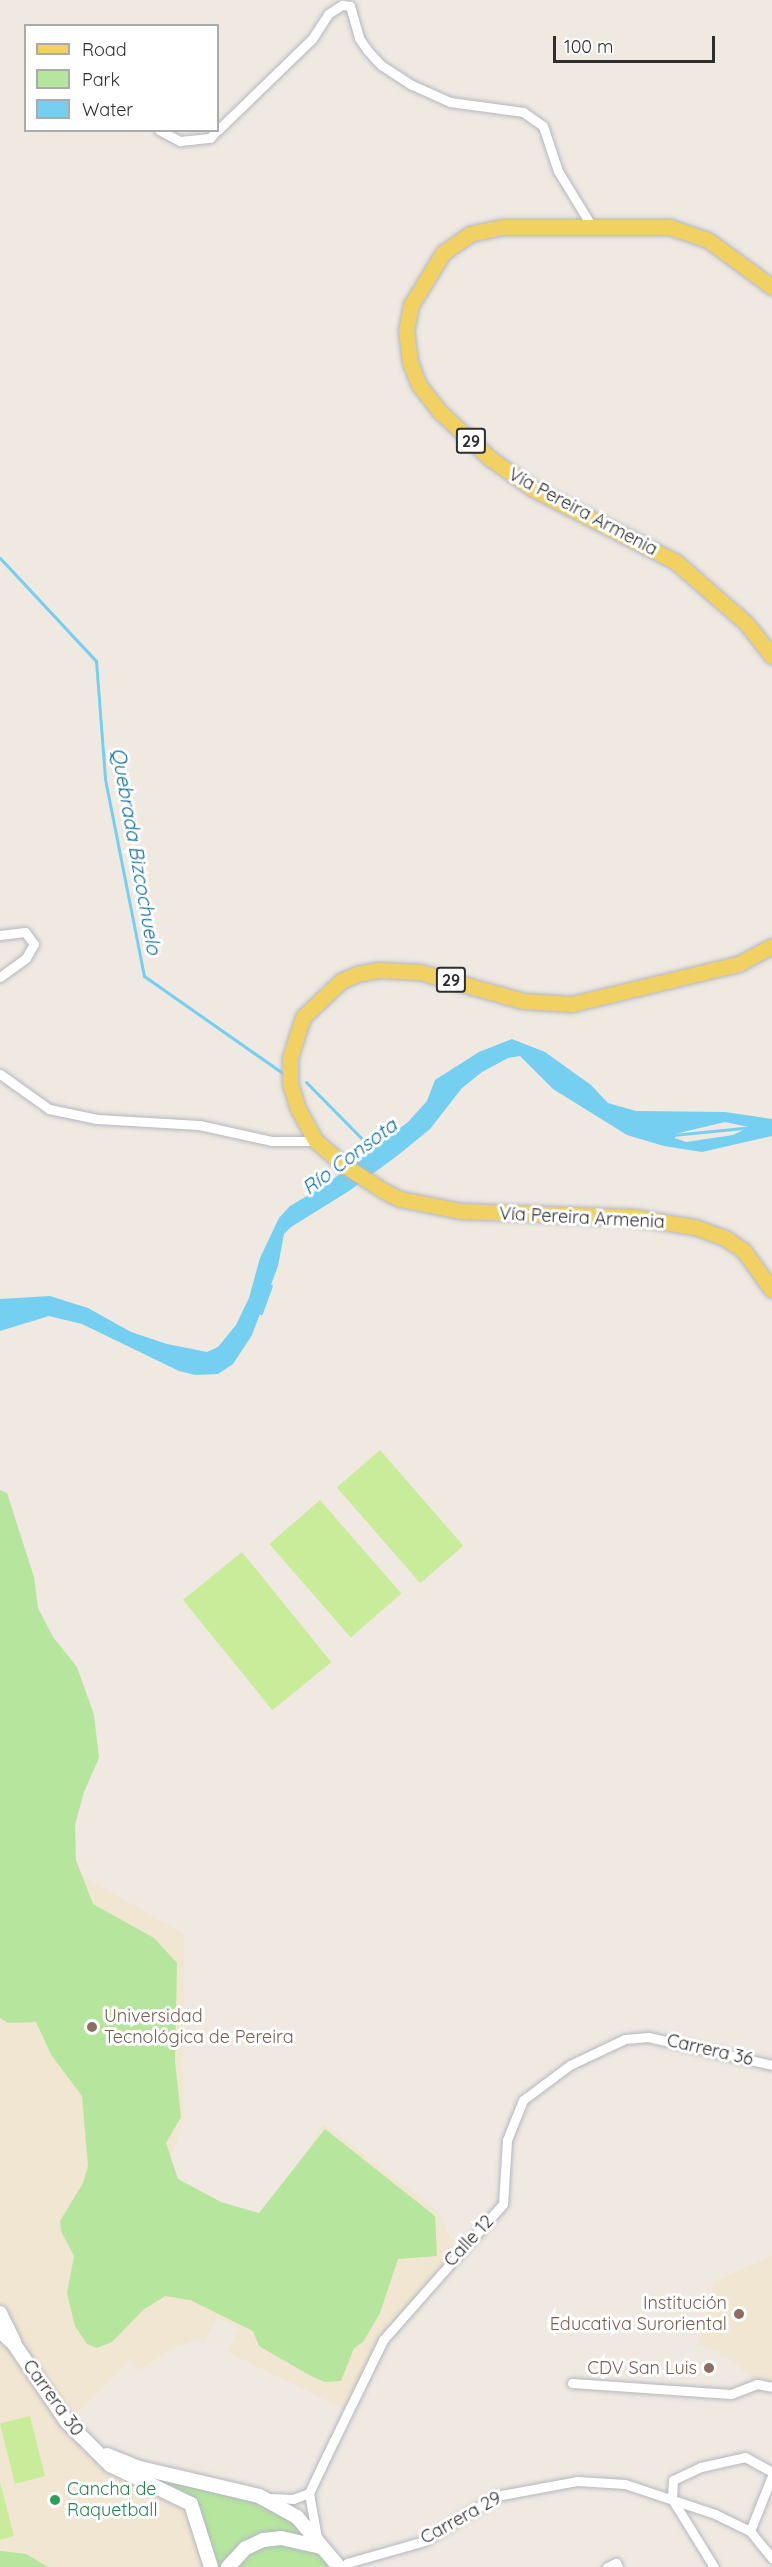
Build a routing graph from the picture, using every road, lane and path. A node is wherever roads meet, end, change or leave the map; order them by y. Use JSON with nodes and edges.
{"nodes":[{"id":1,"x":219,"y":128,"type":"edge"},
{"id":2,"x":163,"y":132,"type":"edge"},
{"id":3,"x":215,"y":132,"type":"edge"},
{"id":4,"x":591,"y":225,"type":"junction"},
{"id":5,"x":772,"y":287,"type":"edge"},
{"id":6,"x":772,"y":656,"type":"edge"},
{"id":7,"x":0,"y":935,"type":"edge"},
{"id":8,"x":772,"y":946,"type":"edge"},
{"id":9,"x":0,"y":976,"type":"edge"},
{"id":10,"x":0,"y":1074,"type":"edge"},
{"id":11,"x":316,"y":1141,"type":"junction"},
{"id":12,"x":772,"y":1290,"type":"edge"},
{"id":13,"x":648,"y":2037,"type":"joint"},
{"id":14,"x":772,"y":2065,"type":"edge"},
{"id":15,"x":0,"y":2313,"type":"edge"},
{"id":16,"x":0,"y":2331,"type":"edge"},
{"id":17,"x":14,"y":2344,"type":"junction"},
{"id":18,"x":572,"y":2383,"type":"dead end"},
{"id":19,"x":772,"y":2387,"type":"edge"},
{"id":20,"x":95,"y":2449,"type":"junction"},
{"id":21,"x":772,"y":2474,"type":"edge"},
{"id":22,"x":309,"y":2493,"type":"junction"},
{"id":23,"x":259,"y":2496,"type":"junction"},
{"id":24,"x":672,"y":2499,"type":"junction"},
{"id":25,"x":750,"y":2531,"type":"junction"},
{"id":26,"x":321,"y":2547,"type":"junction"},
{"id":27,"x":772,"y":2558,"type":"edge"},
{"id":28,"x":343,"y":2565,"type":"edge"},
{"id":29,"x":212,"y":2567,"type":"edge"},
{"id":30,"x":228,"y":2567,"type":"edge"},
{"id":31,"x":607,"y":2567,"type":"edge"},
{"id":32,"x":618,"y":2567,"type":"edge"},
{"id":33,"x":714,"y":2567,"type":"edge"}],
"edges":[{"from":1,"to":4,"type":"street"},
{"from":2,"to":3,"type":"street"},
{"from":4,"to":5,"type":"main road","name":"Vía Pereira Armenia","number":"29"},
{"from":4,"to":6,"type":"main road","name":"Vía Pereira Armenia","number":"29"},
{"from":7,"to":9,"type":"street"},
{"from":8,"to":11,"type":"main road","number":"29"},
{"from":10,"to":11,"type":"street"},
{"from":11,"to":12,"type":"main road","name":"Vía Pereira Armenia","number":"29"},
{"from":13,"to":14,"type":"street","name":"Carrera 36"},
{"from":13,"to":22,"type":"street","name":"Calle 12"},
{"from":15,"to":17,"type":"street","name":"Carrera 30"},
{"from":16,"to":17,"type":"street","name":"Carrera 30"},
{"from":17,"to":20,"type":"street","name":"Carrera 30"},
{"from":18,"to":19,"type":"street"},
{"from":20,"to":23,"type":"street","name":"Carrera 30"},
{"from":20,"to":29,"type":"street","name":"Carrera 30"},
{"from":21,"to":24,"type":"street"},
{"from":21,"to":25,"type":"street"},
{"from":22,"to":23,"type":"street"},
{"from":22,"to":26,"type":"street"},
{"from":23,"to":26,"type":"street","name":"Carrera 30"},
{"from":24,"to":25,"type":"street","name":"Carrera 29"},
{"from":24,"to":28,"type":"street","name":"Carrera 29"},
{"from":24,"to":33,"type":"street"},
{"from":25,"to":27,"type":"street","name":"Carrera 29"},
{"from":26,"to":28,"type":"street","name":"Carrera 29"},
{"from":26,"to":30,"type":"street"},
{"from":31,"to":32,"type":"street"}]}
